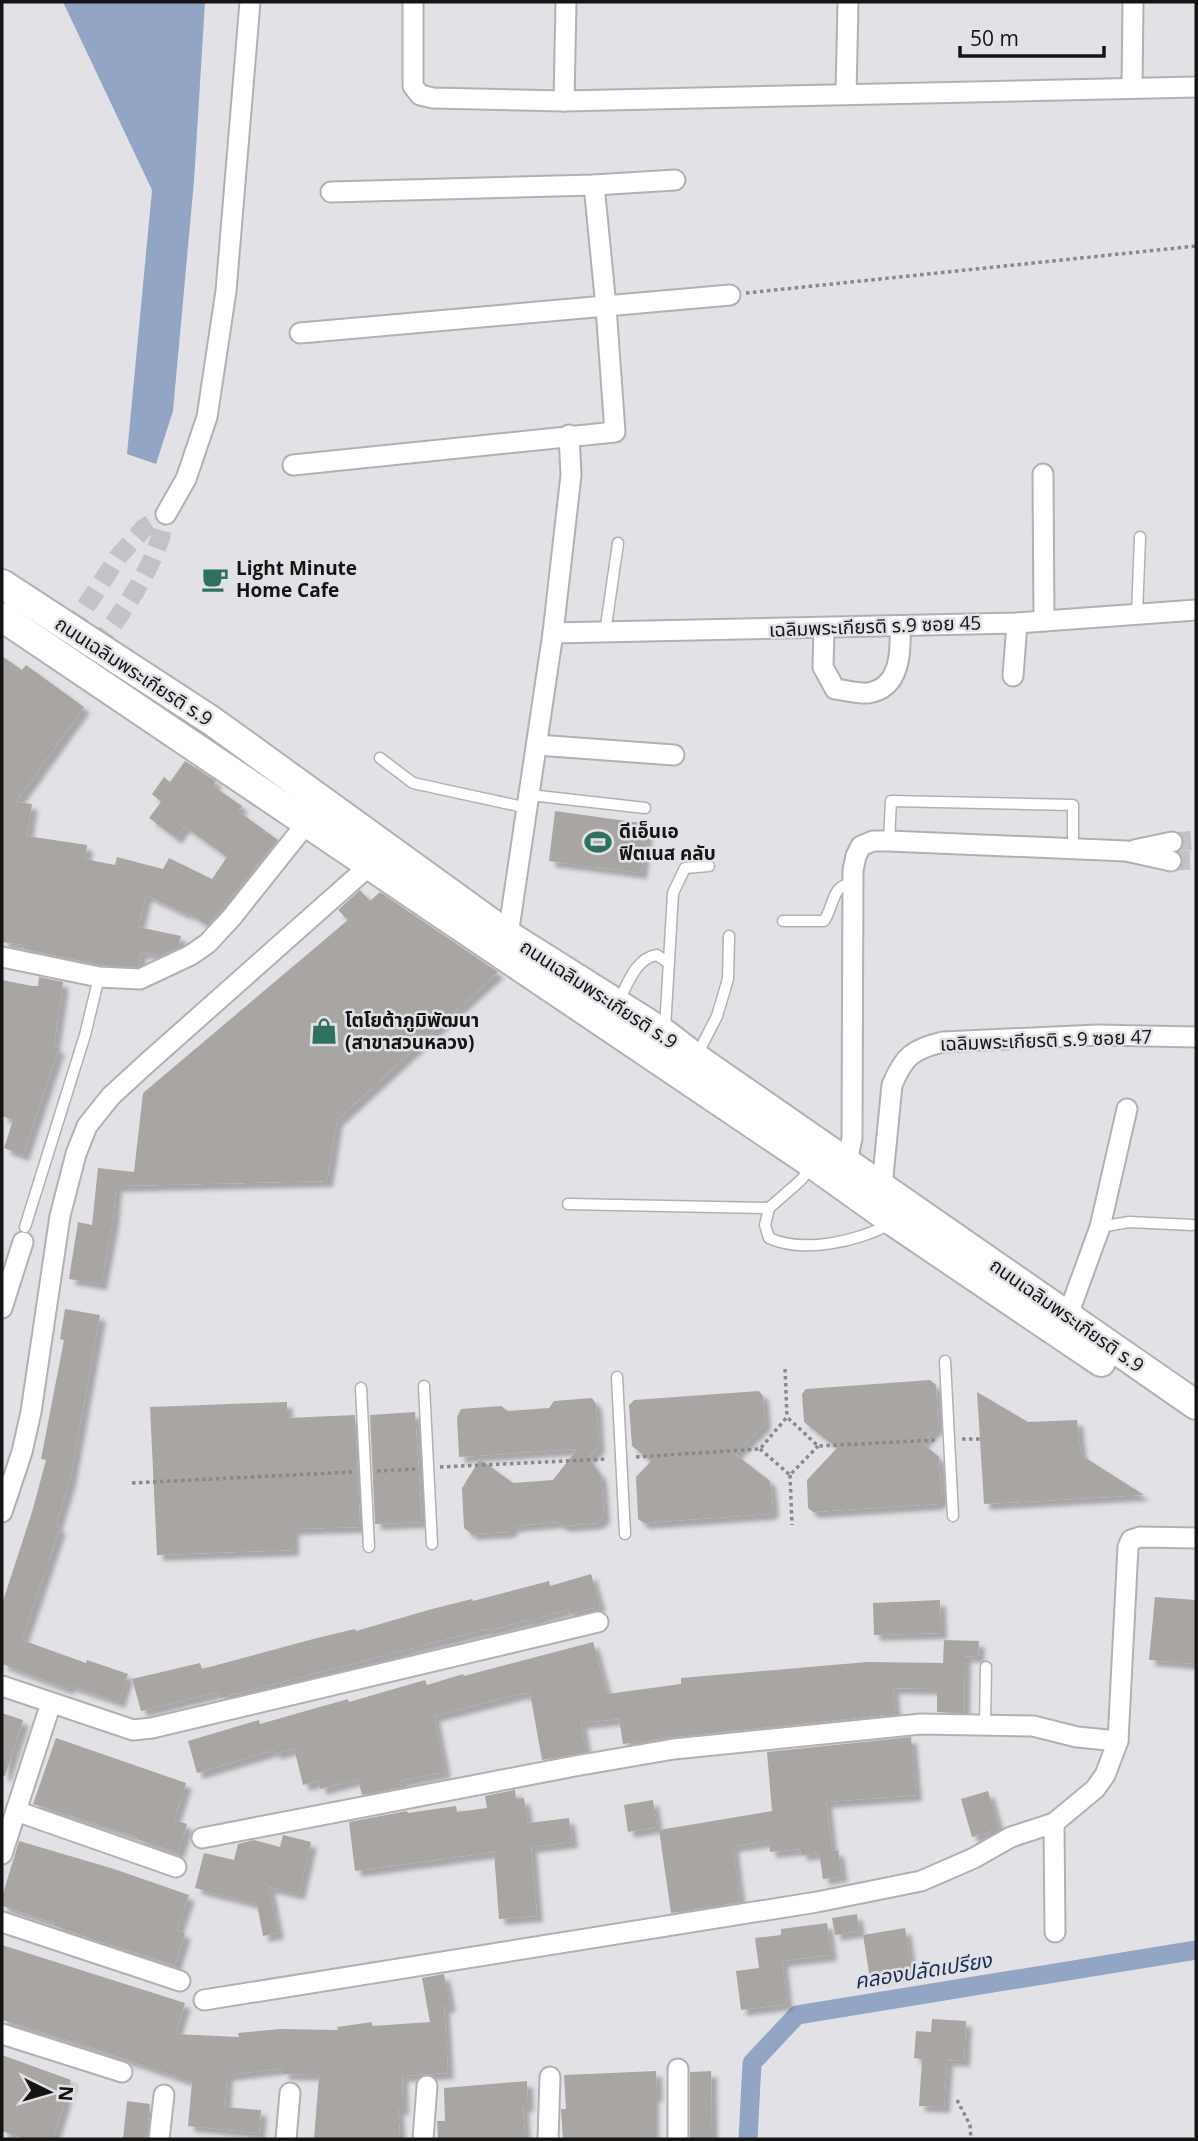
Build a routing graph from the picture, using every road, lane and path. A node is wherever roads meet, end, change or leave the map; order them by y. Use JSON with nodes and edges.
{"nodes":[{"id":1,"x":250,"y":2,"type":"edge"},
{"id":2,"x":412,"y":2,"type":"edge"},
{"id":3,"x":566,"y":2,"type":"edge"},
{"id":4,"x":848,"y":2,"type":"edge"},
{"id":5,"x":1133,"y":2,"type":"edge"},
{"id":6,"x":1196,"y":87,"type":"edge"},
{"id":7,"x":1132,"y":88,"type":"junction"},
{"id":8,"x":846,"y":94,"type":"junction"},
{"id":9,"x":564,"y":101,"type":"junction"},
{"id":10,"x":675,"y":180,"type":"dead end"},
{"id":11,"x":594,"y":185,"type":"junction"},
{"id":12,"x":331,"y":192,"type":"dead end"},
{"id":13,"x":1196,"y":246,"type":"edge"},
{"id":14,"x":730,"y":295,"type":"joint"},
{"id":15,"x":606,"y":307,"type":"junction"},
{"id":16,"x":300,"y":334,"type":"dead end"},
{"id":17,"x":569,"y":435,"type":"junction"},
{"id":18,"x":293,"y":465,"type":"dead end"},
{"id":19,"x":1044,"y":474,"type":"dead end"},
{"id":20,"x":166,"y":514,"type":"dead end"},
{"id":21,"x":1140,"y":537,"type":"dead end"},
{"id":22,"x":618,"y":543,"type":"dead end"},
{"id":23,"x":2,"y":584,"type":"edge"},
{"id":24,"x":1196,"y":610,"type":"edge"},
{"id":25,"x":1137,"y":616,"type":"junction"},
{"id":26,"x":2,"y":617,"type":"edge"},
{"id":27,"x":1044,"y":621,"type":"junction"},
{"id":28,"x":1017,"y":623,"type":"junction"},
{"id":29,"x":900,"y":626,"type":"junction"},
{"id":30,"x":824,"y":628,"type":"junction"},
{"id":31,"x":553,"y":633,"type":"junction"},
{"id":32,"x":605,"y":633,"type":"junction"},
{"id":33,"x":1013,"y":676,"type":"dead end"},
{"id":34,"x":537,"y":745,"type":"junction"},
{"id":35,"x":674,"y":755,"type":"dead end"},
{"id":36,"x":380,"y":758,"type":"dead end"},
{"id":37,"x":529,"y":801,"type":"junction"},
{"id":38,"x":645,"y":808,"type":"dead end"},
{"id":39,"x":306,"y":824,"type":"junction"},
{"id":40,"x":889,"y":841,"type":"junction"},
{"id":41,"x":1073,"y":849,"type":"junction"},
{"id":42,"x":1171,"y":851,"type":"tunnel mouth"},
{"id":43,"x":369,"y":866,"type":"junction"},
{"id":44,"x":709,"y":866,"type":"dead end"},
{"id":45,"x":855,"y":884,"type":"junction"},
{"id":46,"x":783,"y":920,"type":"dead end"},
{"id":47,"x":508,"y":935,"type":"junction"},
{"id":48,"x":729,"y":936,"type":"dead end"},
{"id":49,"x":2,"y":957,"type":"edge"},
{"id":50,"x":667,"y":962,"type":"junction"},
{"id":51,"x":99,"y":977,"type":"junction"},
{"id":52,"x":618,"y":1004,"type":"junction"},
{"id":53,"x":665,"y":1034,"type":"junction"},
{"id":54,"x":1196,"y":1037,"type":"edge"},
{"id":55,"x":696,"y":1058,"type":"junction"},
{"id":56,"x":1127,"y":1109,"type":"dead end"},
{"id":57,"x":847,"y":1161,"type":"junction"},
{"id":58,"x":814,"y":1165,"type":"junction"},
{"id":59,"x":882,"y":1186,"type":"junction"},
{"id":60,"x":568,"y":1204,"type":"dead end"},
{"id":61,"x":769,"y":1208,"type":"junction"},
{"id":62,"x":894,"y":1222,"type":"junction"},
{"id":63,"x":1192,"y":1225,"type":"dead end"},
{"id":64,"x":1100,"y":1227,"type":"junction"},
{"id":65,"x":24,"y":1234,"type":"joint"},
{"id":66,"x":2,"y":1307,"type":"edge"},
{"id":67,"x":1068,"y":1315,"type":"junction"},
{"id":68,"x":945,"y":1362,"type":"dead end"},
{"id":69,"x":785,"y":1369,"type":"dead end"},
{"id":70,"x":617,"y":1377,"type":"dead end"},
{"id":71,"x":424,"y":1385,"type":"dead end"},
{"id":72,"x":361,"y":1388,"type":"dead end"},
{"id":73,"x":1196,"y":1405,"type":"edge"},
{"id":74,"x":787,"y":1417,"type":"junction"},
{"id":75,"x":1196,"y":1426,"type":"edge"},
{"id":76,"x":981,"y":1438,"type":"dead end"},
{"id":77,"x":949,"y":1440,"type":"junction"},
{"id":78,"x":818,"y":1446,"type":"junction"},
{"id":79,"x":760,"y":1449,"type":"junction"},
{"id":80,"x":621,"y":1458,"type":"junction"},
{"id":81,"x":428,"y":1468,"type":"junction"},
{"id":82,"x":365,"y":1471,"type":"junction"},
{"id":83,"x":790,"y":1475,"type":"junction"},
{"id":84,"x":132,"y":1483,"type":"dead end"},
{"id":85,"x":2,"y":1512,"type":"edge"},
{"id":86,"x":953,"y":1516,"type":"dead end"},
{"id":87,"x":792,"y":1525,"type":"dead end"},
{"id":88,"x":625,"y":1534,"type":"dead end"},
{"id":89,"x":1196,"y":1538,"type":"edge"},
{"id":90,"x":432,"y":1544,"type":"dead end"},
{"id":91,"x":369,"y":1547,"type":"dead end"},
{"id":92,"x":598,"y":1622,"type":"dead end"},
{"id":93,"x":986,"y":1667,"type":"dead end"},
{"id":94,"x":2,"y":1686,"type":"edge"},
{"id":95,"x":51,"y":1703,"type":"junction"},
{"id":96,"x":985,"y":1724,"type":"junction"},
{"id":97,"x":1118,"y":1741,"type":"junction"},
{"id":98,"x":16,"y":1811,"type":"junction"},
{"id":99,"x":1054,"y":1824,"type":"junction"},
{"id":100,"x":202,"y":1838,"type":"dead end"},
{"id":101,"x":2,"y":1854,"type":"edge"},
{"id":102,"x":176,"y":1867,"type":"dead end"},
{"id":103,"x":2,"y":1922,"type":"edge"},
{"id":104,"x":1055,"y":1932,"type":"dead end"},
{"id":105,"x":180,"y":1982,"type":"dead end"},
{"id":106,"x":204,"y":2000,"type":"dead end"},
{"id":107,"x":2,"y":2034,"type":"edge"},
{"id":108,"x":678,"y":2069,"type":"dead end"},
{"id":109,"x":122,"y":2071,"type":"dead end"},
{"id":110,"x":550,"y":2077,"type":"dead end"},
{"id":111,"x":427,"y":2086,"type":"dead end"},
{"id":112,"x":290,"y":2093,"type":"dead end"},
{"id":113,"x":164,"y":2095,"type":"dead end"},
{"id":114,"x":957,"y":2101,"type":"dead end"},
{"id":115,"x":159,"y":2139,"type":"edge"},
{"id":116,"x":286,"y":2139,"type":"edge"},
{"id":117,"x":423,"y":2139,"type":"edge"},
{"id":118,"x":548,"y":2139,"type":"edge"},
{"id":119,"x":678,"y":2139,"type":"edge"},
{"id":120,"x":971,"y":2139,"type":"edge"}],
"edges":[{"from":1,"to":20,"type":"street"},
{"from":2,"to":9,"type":"street"},
{"from":3,"to":9,"type":"street"},
{"from":4,"to":8,"type":"street"},
{"from":5,"to":7,"type":"street"},
{"from":6,"to":7,"type":"street"},
{"from":7,"to":8,"type":"street"},
{"from":8,"to":9,"type":"street"},
{"from":10,"to":11,"type":"street"},
{"from":11,"to":12,"type":"street"},
{"from":11,"to":15,"type":"street"},
{"from":13,"to":14,"type":"path"},
{"from":14,"to":15,"type":"street"},
{"from":15,"to":16,"type":"street"},
{"from":15,"to":17,"type":"street"},
{"from":17,"to":18,"type":"street"},
{"from":17,"to":31,"type":"street"},
{"from":19,"to":27,"type":"street"},
{"from":21,"to":25,"type":"lane"},
{"from":22,"to":32,"type":"lane"},
{"from":23,"to":47,"type":"main road","name":"ถนนเฉลิมพระเกียรติ ร.9"},
{"from":24,"to":25,"type":"street","name":"เฉลิมพระเกียรติ ร.9 ซอย 45"},
{"from":25,"to":27,"type":"street","name":"เฉลิมพระเกียรติ ร.9 ซอย 45"},
{"from":26,"to":39,"type":"main road","name":"ถนนเฉลิมพระเกียรติ ร.9"},
{"from":27,"to":28,"type":"street","name":"เฉลิมพระเกียรติ ร.9 ซอย 45"},
{"from":28,"to":29,"type":"street","name":"เฉลิมพระเกียรติ ร.9 ซอย 45"},
{"from":28,"to":33,"type":"street"},
{"from":29,"to":30,"type":"street","name":"เฉลิมพระเกียรติ ร.9 ซอย 45"},
{"from":29,"to":30,"type":"street"},
{"from":30,"to":32,"type":"street","name":"เฉลิมพระเกียรติ ร.9 ซอย 45"},
{"from":31,"to":32,"type":"street","name":"เฉลิมพระเกียรติ ร.9 ซอย 45"},
{"from":31,"to":34,"type":"street"},
{"from":34,"to":35,"type":"street"},
{"from":34,"to":37,"type":"street"},
{"from":36,"to":37,"type":"lane"},
{"from":37,"to":38,"type":"lane"},
{"from":37,"to":47,"type":"street"},
{"from":39,"to":43,"type":"main road","name":"ถนนเฉลิมพระเกียรติ ร.9"},
{"from":39,"to":51,"type":"street"},
{"from":40,"to":41,"type":"street"},
{"from":40,"to":41,"type":"lane"},
{"from":40,"to":45,"type":"street"},
{"from":41,"to":42,"type":"street"},
{"from":43,"to":58,"type":"main road","name":"ถนนเฉลิมพระเกียรติ ร.9"},
{"from":43,"to":85,"type":"street"},
{"from":44,"to":50,"type":"lane"},
{"from":45,"to":46,"type":"lane"},
{"from":45,"to":57,"type":"street"},
{"from":47,"to":52,"type":"main road","name":"ถนนเฉลิมพระเกียรติ ร.9"},
{"from":48,"to":55,"type":"lane"},
{"from":49,"to":51,"type":"street"},
{"from":50,"to":52,"type":"lane"},
{"from":50,"to":53,"type":"lane"},
{"from":51,"to":65,"type":"lane"},
{"from":52,"to":53,"type":"main road","name":"ถนนเฉลิมพระเกียรติ ร.9"},
{"from":53,"to":55,"type":"main road","name":"ถนนเฉลิมพระเกียรติ ร.9"},
{"from":54,"to":59,"type":"street","name":"เฉลิมพระเกียรติ ร.9 ซอย 47"},
{"from":55,"to":57,"type":"main road","name":"ถนนเฉลิมพระเกียรติ ร.9"},
{"from":56,"to":64,"type":"street"},
{"from":57,"to":59,"type":"main road","name":"ถนนเฉลิมพระเกียรติ ร.9"},
{"from":58,"to":61,"type":"lane"},
{"from":58,"to":62,"type":"main road","name":"ถนนเฉลิมพระเกียรติ ร.9"},
{"from":59,"to":67,"type":"main road","name":"ถนนเฉลิมพระเกียรติ ร.9"},
{"from":60,"to":61,"type":"lane"},
{"from":61,"to":62,"type":"lane"},
{"from":62,"to":75,"type":"main road","name":"ถนนเฉลิมพระเกียรติ ร.9"},
{"from":63,"to":64,"type":"lane"},
{"from":64,"to":67,"type":"street"},
{"from":65,"to":66,"type":"street"},
{"from":67,"to":73,"type":"main road","name":"ถนนเฉลิมพระเกียรติ ร.9"},
{"from":68,"to":77,"type":"lane"},
{"from":69,"to":74,"type":"path"},
{"from":70,"to":80,"type":"lane"},
{"from":71,"to":81,"type":"lane"},
{"from":72,"to":82,"type":"lane"},
{"from":74,"to":78,"type":"path"},
{"from":74,"to":79,"type":"path"},
{"from":76,"to":77,"type":"path"},
{"from":77,"to":78,"type":"path"},
{"from":77,"to":86,"type":"lane"},
{"from":78,"to":83,"type":"path"},
{"from":79,"to":80,"type":"path"},
{"from":79,"to":83,"type":"path"},
{"from":80,"to":81,"type":"path"},
{"from":80,"to":88,"type":"lane"},
{"from":81,"to":82,"type":"path"},
{"from":81,"to":90,"type":"lane"},
{"from":82,"to":84,"type":"path"},
{"from":82,"to":91,"type":"lane"},
{"from":83,"to":87,"type":"path"},
{"from":89,"to":97,"type":"street"},
{"from":92,"to":95,"type":"street"},
{"from":93,"to":96,"type":"lane"},
{"from":94,"to":95,"type":"street"},
{"from":95,"to":98,"type":"street"},
{"from":96,"to":97,"type":"street"},
{"from":96,"to":100,"type":"street"},
{"from":97,"to":99,"type":"street"},
{"from":98,"to":101,"type":"street"},
{"from":98,"to":102,"type":"street"},
{"from":99,"to":104,"type":"street"},
{"from":99,"to":106,"type":"street"},
{"from":103,"to":105,"type":"street"},
{"from":107,"to":109,"type":"street"},
{"from":108,"to":119,"type":"street"},
{"from":110,"to":118,"type":"street"},
{"from":111,"to":117,"type":"street"},
{"from":112,"to":116,"type":"street"},
{"from":113,"to":115,"type":"street"},
{"from":114,"to":120,"type":"path"}]}
